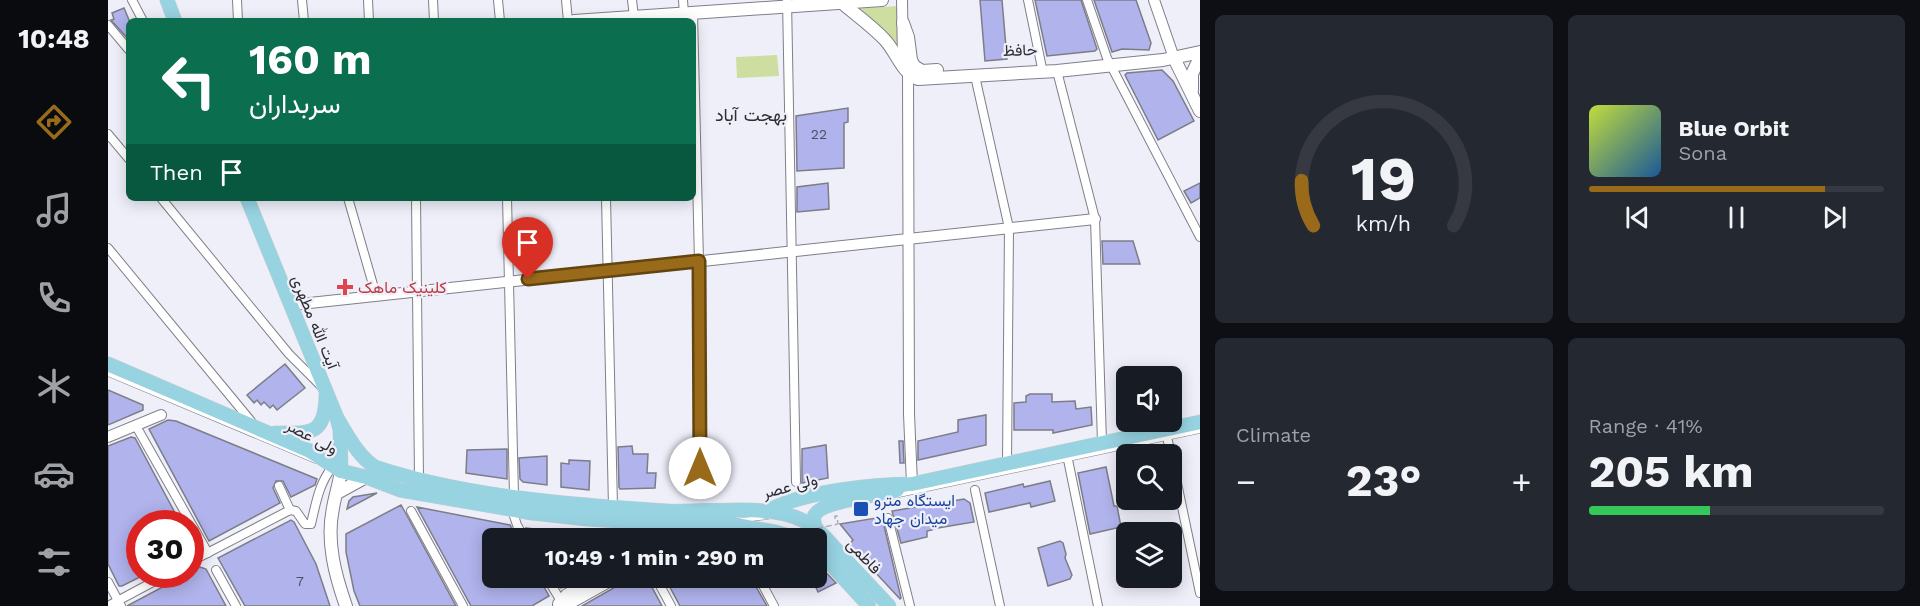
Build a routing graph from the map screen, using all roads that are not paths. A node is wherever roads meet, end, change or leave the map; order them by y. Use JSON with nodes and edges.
{"nodes":[{"id":1,"x":132,"y":0,"type":"edge"},
{"id":2,"x":237,"y":0,"type":"edge"},
{"id":3,"x":302,"y":0,"type":"edge"},
{"id":4,"x":368,"y":0,"type":"edge"},
{"id":5,"x":433,"y":0,"type":"edge"},
{"id":6,"x":498,"y":0,"type":"edge"},
{"id":7,"x":566,"y":0,"type":"edge"},
{"id":8,"x":632,"y":0,"type":"edge"},
{"id":9,"x":682,"y":0,"type":"edge"},
{"id":10,"x":882,"y":0,"type":"edge"},
{"id":11,"x":902,"y":0,"type":"edge"},
{"id":12,"x":1028,"y":0,"type":"edge"},
{"id":13,"x":1087,"y":0,"type":"edge"},
{"id":14,"x":1154,"y":0,"type":"edge"},
{"id":15,"x":167,"y":2,"type":"edge"},
{"id":16,"x":787,"y":3,"type":"edge"},
{"id":17,"x":842,"y":3,"type":"junction"},
{"id":18,"x":688,"y":13,"type":"junction"},
{"id":19,"x":634,"y":17,"type":"junction"},
{"id":20,"x":141,"y":18,"type":"edge"},
{"id":21,"x":174,"y":18,"type":"edge"},
{"id":22,"x":238,"y":18,"type":"edge"},
{"id":23,"x":304,"y":18,"type":"edge"},
{"id":24,"x":369,"y":18,"type":"edge"},
{"id":25,"x":434,"y":18,"type":"edge"},
{"id":26,"x":500,"y":18,"type":"edge"},
{"id":27,"x":568,"y":18,"type":"edge"},
{"id":28,"x":623,"y":18,"type":"edge"},
{"id":29,"x":688,"y":18,"type":"edge"},
{"id":30,"x":903,"y":23,"type":"junction"},
{"id":31,"x":108,"y":25,"type":"edge"},
{"id":32,"x":126,"y":46,"type":"edge"},
{"id":33,"x":1200,"y":52,"type":"edge"},
{"id":34,"x":1200,"y":57,"type":"edge"},
{"id":35,"x":1174,"y":58,"type":"junction"},
{"id":36,"x":1109,"y":62,"type":"junction"},
{"id":37,"x":1057,"y":68,"type":"junction"},
{"id":38,"x":1042,"y":69,"type":"junction"},
{"id":39,"x":974,"y":72,"type":"junction"},
{"id":40,"x":908,"y":73,"type":"junction"},
{"id":41,"x":1193,"y":97,"type":"junction"},
{"id":42,"x":1200,"y":111,"type":"edge"},
{"id":43,"x":108,"y":134,"type":"edge"},
{"id":44,"x":126,"y":155,"type":"edge"},
{"id":45,"x":696,"y":193,"type":"edge"},
{"id":46,"x":163,"y":201,"type":"edge"},
{"id":47,"x":249,"y":201,"type":"edge"},
{"id":48,"x":349,"y":201,"type":"edge"},
{"id":49,"x":416,"y":201,"type":"edge"},
{"id":50,"x":507,"y":201,"type":"edge"},
{"id":51,"x":606,"y":201,"type":"edge"},
{"id":52,"x":1095,"y":219,"type":"junction"},
{"id":53,"x":1009,"y":228,"type":"junction"},
{"id":54,"x":1200,"y":237,"type":"edge"},
{"id":55,"x":907,"y":239,"type":"junction"},
{"id":56,"x":108,"y":248,"type":"edge"},
{"id":57,"x":792,"y":251,"type":"junction"},
{"id":58,"x":699,"y":261,"type":"junction"},
{"id":59,"x":607,"y":271,"type":"junction"},
{"id":60,"x":508,"y":281,"type":"junction"},
{"id":61,"x":419,"y":291,"type":"junction"},
{"id":62,"x":376,"y":296,"type":"junction"},
{"id":63,"x":291,"y":305,"type":"junction"},
{"id":64,"x":108,"y":364,"type":"edge"},
{"id":65,"x":108,"y":374,"type":"edge"},
{"id":66,"x":326,"y":392,"type":"junction"},
{"id":67,"x":161,"y":416,"type":"dead end"},
{"id":68,"x":337,"y":418,"type":"junction"},
{"id":69,"x":1200,"y":422,"type":"edge"},
{"id":70,"x":136,"y":426,"type":"junction"},
{"id":71,"x":256,"y":427,"type":"junction"},
{"id":72,"x":1200,"y":431,"type":"edge"},
{"id":73,"x":270,"y":433,"type":"junction"},
{"id":74,"x":1166,"y":434,"type":"junction"},
{"id":75,"x":108,"y":437,"type":"edge"},
{"id":76,"x":1102,"y":442,"type":"junction"},
{"id":77,"x":1168,"y":444,"type":"edge"},
{"id":78,"x":1067,"y":455,"type":"junction"},
{"id":79,"x":1007,"y":463,"type":"junction"},
{"id":80,"x":339,"y":466,"type":"junction"},
{"id":81,"x":366,"y":477,"type":"junction"},
{"id":82,"x":420,"y":479,"type":"junction"},
{"id":83,"x":796,"y":482,"type":"dead end"},
{"id":84,"x":912,"y":483,"type":"junction"},
{"id":85,"x":279,"y":486,"type":"dead end"},
{"id":86,"x":975,"y":490,"type":"dead end"},
{"id":87,"x":701,"y":491,"type":"dead end"},
{"id":88,"x":337,"y":493,"type":"junction"},
{"id":89,"x":513,"y":503,"type":"junction"},
{"id":90,"x":1182,"y":506,"type":"edge"},
{"id":91,"x":613,"y":507,"type":"junction"},
{"id":92,"x":290,"y":510,"type":"junction"},
{"id":93,"x":411,"y":511,"type":"dead end"},
{"id":94,"x":766,"y":512,"type":"junction"},
{"id":95,"x":816,"y":513,"type":"junction"},
{"id":96,"x":790,"y":515,"type":"junction"},
{"id":97,"x":888,"y":518,"type":"dead end"},
{"id":98,"x":696,"y":519,"type":"junction"},
{"id":99,"x":660,"y":523,"type":"junction"},
{"id":100,"x":731,"y":524,"type":"junction"},
{"id":101,"x":519,"y":528,"type":"edge"},
{"id":102,"x":670,"y":528,"type":"edge"},
{"id":103,"x":682,"y":528,"type":"edge"},
{"id":104,"x":711,"y":528,"type":"edge"},
{"id":105,"x":733,"y":528,"type":"edge"},
{"id":106,"x":754,"y":528,"type":"edge"},
{"id":107,"x":816,"y":528,"type":"joint"},
{"id":108,"x":827,"y":540,"type":"edge"},
{"id":109,"x":208,"y":553,"type":"junction"},
{"id":110,"x":827,"y":553,"type":"edge"},
{"id":111,"x":204,"y":555,"type":"edge"},
{"id":112,"x":827,"y":560,"type":"edge"},
{"id":113,"x":832,"y":565,"type":"junction"},
{"id":114,"x":216,"y":570,"type":"dead end"},
{"id":115,"x":108,"y":582,"type":"edge"},
{"id":116,"x":144,"y":588,"type":"edge"},
{"id":117,"x":552,"y":588,"type":"edge"},
{"id":118,"x":579,"y":588,"type":"edge"},
{"id":119,"x":596,"y":588,"type":"edge"},
{"id":120,"x":661,"y":588,"type":"edge"},
{"id":121,"x":764,"y":588,"type":"edge"},
{"id":122,"x":1200,"y":592,"type":"edge"},
{"id":123,"x":119,"y":603,"type":"edge"},
{"id":124,"x":560,"y":605,"type":"edge"},
{"id":125,"x":108,"y":606,"type":"edge"},
{"id":126,"x":236,"y":606,"type":"edge"},
{"id":127,"x":346,"y":606,"type":"edge"},
{"id":128,"x":463,"y":606,"type":"edge"},
{"id":129,"x":671,"y":606,"type":"edge"},
{"id":130,"x":774,"y":606,"type":"edge"},
{"id":131,"x":869,"y":606,"type":"edge"},
{"id":132,"x":889,"y":606,"type":"edge"},
{"id":133,"x":910,"y":606,"type":"edge"},
{"id":134,"x":1000,"y":606,"type":"edge"},
{"id":135,"x":1098,"y":606,"type":"edge"}],
"edges":[{"from":1,"to":20,"type":"street"},
{"from":2,"to":22,"type":"street"},
{"from":3,"to":23,"type":"street"},
{"from":4,"to":24,"type":"street"},
{"from":5,"to":25,"type":"street"},
{"from":6,"to":26,"type":"street"},
{"from":7,"to":27,"type":"street"},
{"from":8,"to":19,"type":"street"},
{"from":9,"to":18,"type":"street"},
{"from":10,"to":17,"type":"main road"},
{"from":11,"to":30,"type":"street"},
{"from":12,"to":38,"type":"street"},
{"from":13,"to":36,"type":"street"},
{"from":14,"to":35,"type":"street"},
{"from":15,"to":21,"type":"main road"},
{"from":16,"to":17,"type":"main road"},
{"from":16,"to":18,"type":"main road"},
{"from":16,"to":57,"type":"street"},
{"from":17,"to":40,"type":"main road"},
{"from":18,"to":19,"type":"main road"},
{"from":18,"to":29,"type":"street"},
{"from":19,"to":28,"type":"main road"},
{"from":30,"to":39,"type":"main road","name":"حافظ"},
{"from":30,"to":40,"type":"street"},
{"from":31,"to":32,"type":"street"},
{"from":33,"to":35,"type":"main road","name":"حافظ"},
{"from":34,"to":41,"type":"main road"},
{"from":35,"to":36,"type":"main road","name":"حافظ"},
{"from":35,"to":41,"type":"main road"},
{"from":36,"to":37,"type":"main road","name":"حافظ"},
{"from":36,"to":54,"type":"street"},
{"from":37,"to":38,"type":"main road","name":"حافظ"},
{"from":37,"to":52,"type":"street"},
{"from":38,"to":39,"type":"main road","name":"حافظ"},
{"from":39,"to":40,"type":"main road","name":"حافظ"},
{"from":39,"to":53,"type":"street"},
{"from":40,"to":55,"type":"street"},
{"from":41,"to":42,"type":"main road"},
{"from":43,"to":44,"type":"street"},
{"from":45,"to":58,"type":"street"},
{"from":46,"to":66,"type":"street"},
{"from":47,"to":63,"type":"main road","name":"آیت الله مطهری"},
{"from":48,"to":62,"type":"street"},
{"from":49,"to":61,"type":"street"},
{"from":50,"to":60,"type":"street"},
{"from":51,"to":59,"type":"street"},
{"from":52,"to":53,"type":"street"},
{"from":52,"to":76,"type":"street"},
{"from":53,"to":55,"type":"street"},
{"from":53,"to":79,"type":"street"},
{"from":55,"to":57,"type":"street"},
{"from":55,"to":84,"type":"street"},
{"from":56,"to":71,"type":"street"},
{"from":57,"to":58,"type":"street"},
{"from":57,"to":83,"type":"street"},
{"from":58,"to":59,"type":"street"},
{"from":58,"to":87,"type":"street"},
{"from":59,"to":60,"type":"street"},
{"from":59,"to":91,"type":"street"},
{"from":60,"to":61,"type":"street"},
{"from":60,"to":89,"type":"street"},
{"from":61,"to":62,"type":"street"},
{"from":61,"to":82,"type":"street"},
{"from":62,"to":63,"type":"street"},
{"from":63,"to":66,"type":"main road","name":"آیت الله مطهری"},
{"from":64,"to":71,"type":"main road","name":"ولی عصر"},
{"from":65,"to":80,"type":"lane"},
{"from":66,"to":68,"type":"main road","name":"آیت الله مطهری"},
{"from":66,"to":73,"type":"main road"},
{"from":67,"to":70,"type":"street"},
{"from":68,"to":80,"type":"main road","name":"آیت الله مطهری"},
{"from":68,"to":82,"type":"main road","name":"ولی عصر"},
{"from":69,"to":74,"type":"main road","name":"ولی عصر"},
{"from":70,"to":75,"type":"street"},
{"from":70,"to":109,"type":"street"},
{"from":71,"to":73,"type":"main road","name":"ولی عصر"},
{"from":72,"to":74,"type":"lane"},
{"from":73,"to":80,"type":"main road","name":"ولی عصر"},
{"from":74,"to":76,"type":"main road","name":"ولی عصر"},
{"from":74,"to":77,"type":"street"},
{"from":74,"to":78,"type":"lane"},
{"from":76,"to":78,"type":"main road","name":"ولی عصر"},
{"from":78,"to":79,"type":"main road","name":"ولی عصر"},
{"from":78,"to":95,"type":"lane"},
{"from":78,"to":135,"type":"street"},
{"from":79,"to":84,"type":"main road","name":"ولی عصر"},
{"from":80,"to":81,"type":"main road","name":"ولی عصر"},
{"from":80,"to":88,"type":"main road"},
{"from":80,"to":92,"type":"street"},
{"from":80,"to":98,"type":"lane"},
{"from":81,"to":88,"type":"main road"},
{"from":81,"to":89,"type":"main road","name":"ولی عصر"},
{"from":82,"to":89,"type":"main road","name":"ولی عصر"},
{"from":84,"to":94,"type":"main road","name":"ولی عصر"},
{"from":84,"to":95,"type":"main road"},
{"from":85,"to":92,"type":"street"},
{"from":86,"to":134,"type":"street"},
{"from":88,"to":127,"type":"main road"},
{"from":89,"to":91,"type":"main road","name":"ولی عصر"},
{"from":89,"to":99,"type":"main road","name":"ولی عصر"},
{"from":89,"to":101,"type":"street"},
{"from":90,"to":122,"type":"street"},
{"from":91,"to":98,"type":"main road","name":"ولی عصر"},
{"from":92,"to":109,"type":"street"},
{"from":93,"to":128,"type":"street"},
{"from":94,"to":96,"type":"main road"},
{"from":94,"to":98,"type":"main road","name":"ولی عصر"},
{"from":95,"to":96,"type":"lane"},
{"from":95,"to":107,"type":"main road"},
{"from":96,"to":98,"type":"lane"},
{"from":96,"to":107,"type":"main road"},
{"from":97,"to":133,"type":"street"},
{"from":98,"to":99,"type":"main road","name":"ولی عصر"},
{"from":98,"to":100,"type":"main road","name":"ولی عصر"},
{"from":98,"to":103,"type":"main road"},
{"from":99,"to":102,"type":"main road"},
{"from":100,"to":104,"type":"main road"},
{"from":100,"to":105,"type":"street"},
{"from":100,"to":106,"type":"main road","name":"ولی عصر"},
{"from":108,"to":132,"type":"main road","name":"فاطمی"},
{"from":109,"to":111,"type":"street"},
{"from":110,"to":113,"type":"main road"},
{"from":112,"to":113,"type":"main road"},
{"from":113,"to":131,"type":"main road","name":"فاطمی"},
{"from":114,"to":126,"type":"street"},
{"from":115,"to":123,"type":"street"},
{"from":116,"to":123,"type":"street"},
{"from":117,"to":124,"type":"street"},
{"from":118,"to":124,"type":"main road"},
{"from":119,"to":124,"type":"main road"},
{"from":120,"to":129,"type":"street"},
{"from":121,"to":130,"type":"street"},
{"from":123,"to":125,"type":"street"}]}
